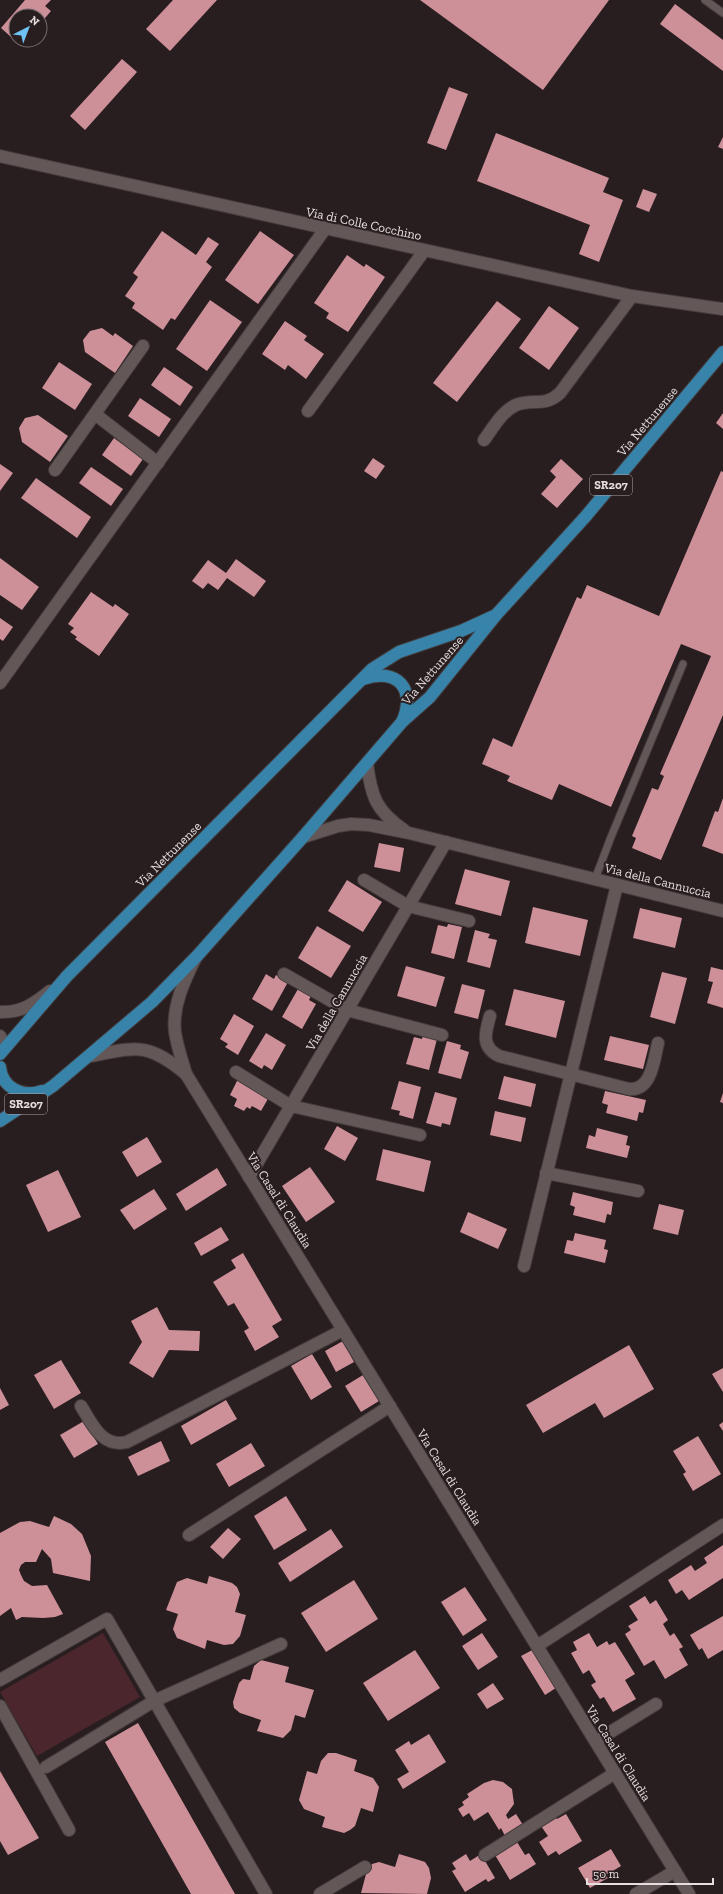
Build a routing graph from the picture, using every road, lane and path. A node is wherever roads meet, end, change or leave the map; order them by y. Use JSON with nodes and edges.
{"nodes":[{"id":1,"x":705,"y":0,"type":"edge"},
{"id":2,"x":723,"y":13,"type":"edge"},
{"id":3,"x":0,"y":156,"type":"edge"},
{"id":4,"x":325,"y":229,"type":"junction"},
{"id":5,"x":424,"y":251,"type":"junction"},
{"id":6,"x":632,"y":296,"type":"junction"},
{"id":7,"x":723,"y":309,"type":"edge"},
{"id":8,"x":143,"y":346,"type":"dead end"},
{"id":9,"x":723,"y":352,"type":"edge"},
{"id":10,"x":308,"y":411,"type":"dead end"},
{"id":11,"x":94,"y":414,"type":"junction"},
{"id":12,"x":484,"y":440,"type":"dead end"},
{"id":13,"x":158,"y":463,"type":"junction"},
{"id":14,"x":55,"y":470,"type":"dead end"},
{"id":15,"x":496,"y":615,"type":"junction"},
{"id":16,"x":683,"y":664,"type":"dead end"},
{"id":17,"x":358,"y":681,"type":"junction"},
{"id":18,"x":0,"y":683,"type":"edge"},
{"id":19,"x":402,"y":722,"type":"junction"},
{"id":20,"x":367,"y":763,"type":"junction"},
{"id":21,"x":409,"y":833,"type":"junction"},
{"id":22,"x":303,"y":837,"type":"junction"},
{"id":23,"x":446,"y":842,"type":"junction"},
{"id":24,"x":595,"y":879,"type":"junction"},
{"id":25,"x":364,"y":880,"type":"dead end"},
{"id":26,"x":617,"y":885,"type":"junction"},
{"id":27,"x":408,"y":906,"type":"junction"},
{"id":28,"x":723,"y":911,"type":"edge"},
{"id":29,"x":469,"y":921,"type":"dead end"},
{"id":30,"x":198,"y":955,"type":"junction"},
{"id":31,"x":284,"y":974,"type":"dead end"},
{"id":32,"x":67,"y":976,"type":"junction"},
{"id":33,"x":347,"y":1010,"type":"junction"},
{"id":34,"x":0,"y":1012,"type":"edge"},
{"id":35,"x":490,"y":1016,"type":"dead end"},
{"id":36,"x":442,"y":1035,"type":"dead end"},
{"id":37,"x":0,"y":1036,"type":"edge"},
{"id":38,"x":658,"y":1043,"type":"dead end"},
{"id":39,"x":2,"y":1053,"type":"edge"},
{"id":40,"x":90,"y":1056,"type":"junction"},
{"id":41,"x":0,"y":1067,"type":"edge"},
{"id":42,"x":236,"y":1072,"type":"dead end"},
{"id":43,"x":186,"y":1074,"type":"junction"},
{"id":44,"x":570,"y":1074,"type":"junction"},
{"id":45,"x":53,"y":1086,"type":"junction"},
{"id":46,"x":291,"y":1106,"type":"junction"},
{"id":47,"x":0,"y":1121,"type":"edge"},
{"id":48,"x":420,"y":1135,"type":"dead end"},
{"id":49,"x":546,"y":1173,"type":"junction"},
{"id":50,"x":249,"y":1176,"type":"junction"},
{"id":51,"x":638,"y":1191,"type":"dead end"},
{"id":52,"x":524,"y":1266,"type":"dead end"},
{"id":53,"x":343,"y":1330,"type":"junction"},
{"id":54,"x":81,"y":1406,"type":"dead end"},
{"id":55,"x":390,"y":1406,"type":"junction"},
{"id":56,"x":723,"y":1525,"type":"edge"},
{"id":57,"x":189,"y":1535,"type":"dead end"},
{"id":58,"x":281,"y":1644,"type":"dead end"},
{"id":59,"x":537,"y":1646,"type":"junction"},
{"id":60,"x":0,"y":1680,"type":"edge"},
{"id":61,"x":154,"y":1701,"type":"junction"},
{"id":62,"x":656,"y":1704,"type":"dead end"},
{"id":63,"x":0,"y":1706,"type":"edge"},
{"id":64,"x":596,"y":1741,"type":"junction"},
{"id":65,"x":46,"y":1766,"type":"dead end"},
{"id":66,"x":615,"y":1773,"type":"junction"},
{"id":67,"x":70,"y":1830,"type":"dead end"},
{"id":68,"x":486,"y":1855,"type":"dead end"},
{"id":69,"x":365,"y":1867,"type":"dead end"},
{"id":70,"x":675,"y":1871,"type":"junction"},
{"id":71,"x":266,"y":1894,"type":"edge"},
{"id":72,"x":320,"y":1894,"type":"edge"},
{"id":73,"x":636,"y":1894,"type":"edge"},
{"id":74,"x":689,"y":1894,"type":"edge"}],
"edges":[{"from":1,"to":2,"type":"lane"},
{"from":3,"to":4,"type":"street","name":"Via di Colle Cocchino"},
{"from":4,"to":5,"type":"street","name":"Via di Colle Cocchino"},
{"from":4,"to":13,"type":"street"},
{"from":5,"to":6,"type":"street","name":"Via di Colle Cocchino"},
{"from":5,"to":10,"type":"street"},
{"from":6,"to":7,"type":"street","name":"Via di Colle Cocchino"},
{"from":6,"to":12,"type":"street"},
{"from":8,"to":11,"type":"street"},
{"from":9,"to":15,"type":"main road","name":"Via Nettunense","number":"SR207"},
{"from":11,"to":13,"type":"street"},
{"from":11,"to":14,"type":"street"},
{"from":13,"to":18,"type":"street"},
{"from":15,"to":17,"type":"main road","name":"Via Nettunense","number":"SR207"},
{"from":15,"to":19,"type":"main road","name":"Via Nettunense","number":"SR207"},
{"from":16,"to":24,"type":"lane"},
{"from":17,"to":19,"type":"main road","name":"Via Nettunense"},
{"from":17,"to":32,"type":"main road","name":"Via Nettunense"},
{"from":19,"to":20,"type":"main road","name":"Via Nettunense"},
{"from":20,"to":21,"type":"street","name":"Via della Cannuccia"},
{"from":20,"to":22,"type":"main road","name":"Via Nettunense"},
{"from":21,"to":22,"type":"street","name":"Via della Cannuccia"},
{"from":21,"to":23,"type":"street","name":"Via della Cannuccia"},
{"from":22,"to":30,"type":"main road","name":"Via Nettunense"},
{"from":23,"to":24,"type":"street","name":"Via della Cannuccia"},
{"from":23,"to":27,"type":"street","name":"Via della Cannuccia"},
{"from":24,"to":26,"type":"street","name":"Via della Cannuccia"},
{"from":25,"to":27,"type":"street"},
{"from":26,"to":28,"type":"street","name":"Via della Cannuccia"},
{"from":26,"to":44,"type":"street"},
{"from":27,"to":29,"type":"street"},
{"from":27,"to":33,"type":"street","name":"Via della Cannuccia"},
{"from":30,"to":40,"type":"main road","name":"Via Nettunense"},
{"from":30,"to":43,"type":"street","name":"Via Casal di Claudia"},
{"from":31,"to":33,"type":"street"},
{"from":32,"to":34,"type":"street"},
{"from":32,"to":39,"type":"main road","name":"Via Nettunense"},
{"from":33,"to":36,"type":"street"},
{"from":33,"to":46,"type":"street","name":"Via della Cannuccia"},
{"from":35,"to":44,"type":"street"},
{"from":37,"to":39,"type":"street"},
{"from":38,"to":44,"type":"street"},
{"from":40,"to":43,"type":"street","name":"Via Casal di Claudia"},
{"from":40,"to":45,"type":"main road","name":"Via Nettunense"},
{"from":41,"to":45,"type":"main road","name":"Via Nettunense","number":"SR207"},
{"from":42,"to":46,"type":"street"},
{"from":43,"to":50,"type":"street","name":"Via Casal di Claudia"},
{"from":44,"to":49,"type":"street"},
{"from":45,"to":47,"type":"main road","name":"Via Nettunense","number":"SR207"},
{"from":46,"to":48,"type":"street"},
{"from":46,"to":50,"type":"street","name":"Via della Cannuccia"},
{"from":49,"to":51,"type":"street"},
{"from":49,"to":52,"type":"street"},
{"from":50,"to":53,"type":"street","name":"Via Casal di Claudia"},
{"from":53,"to":54,"type":"street"},
{"from":53,"to":55,"type":"street","name":"Via Casal di Claudia"},
{"from":55,"to":57,"type":"street"},
{"from":55,"to":59,"type":"street","name":"Via Casal di Claudia"},
{"from":56,"to":59,"type":"street"},
{"from":58,"to":61,"type":"street"},
{"from":59,"to":64,"type":"street","name":"Via Casal di Claudia"},
{"from":60,"to":61,"type":"street"},
{"from":61,"to":65,"type":"street"},
{"from":61,"to":71,"type":"street"},
{"from":62,"to":64,"type":"street"},
{"from":63,"to":67,"type":"street"},
{"from":64,"to":66,"type":"street","name":"Via Casal di Claudia"},
{"from":66,"to":68,"type":"street"},
{"from":66,"to":70,"type":"street","name":"Via Casal di Claudia"},
{"from":69,"to":72,"type":"street"},
{"from":70,"to":73,"type":"street"},
{"from":70,"to":74,"type":"street","name":"Via Casal di Claudia"}]}
